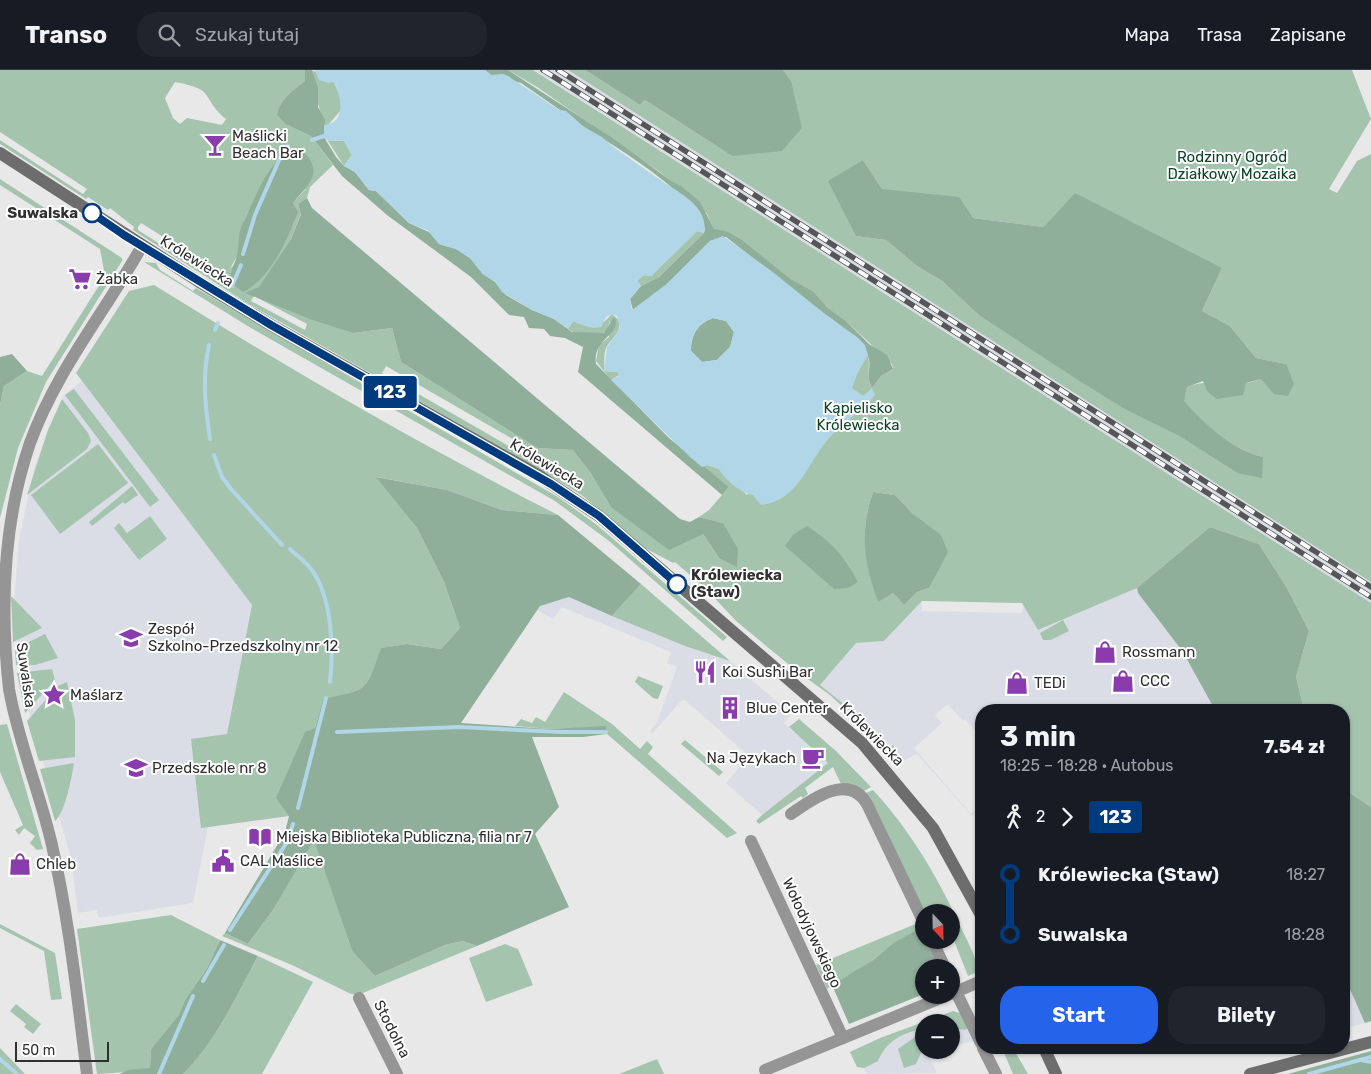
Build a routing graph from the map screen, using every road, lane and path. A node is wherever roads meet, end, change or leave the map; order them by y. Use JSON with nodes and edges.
{"nodes":[{"id":1,"x":0,"y":153,"type":"edge"},
{"id":2,"x":142,"y":246,"type":"junction"},
{"id":3,"x":4,"y":690,"type":"edge"},
{"id":4,"x":791,"y":814,"type":"dead end"},
{"id":5,"x":751,"y":841,"type":"dead end"},
{"id":6,"x":915,"y":904,"type":"edge"},
{"id":7,"x":975,"y":904,"type":"edge"},
{"id":8,"x":975,"y":983,"type":"edge"},
{"id":9,"x":960,"y":989,"type":"edge"},
{"id":10,"x":359,"y":998,"type":"dead end"},
{"id":11,"x":924,"y":1004,"type":"edge"},
{"id":12,"x":960,"y":1004,"type":"edge"},
{"id":13,"x":975,"y":1032,"type":"edge"},
{"id":14,"x":843,"y":1038,"type":"junction"},
{"id":15,"x":1371,"y":1042,"type":"edge"},
{"id":16,"x":1350,"y":1048,"type":"edge"},
{"id":17,"x":986,"y":1054,"type":"edge"},
{"id":18,"x":1047,"y":1054,"type":"edge"},
{"id":19,"x":1326,"y":1054,"type":"edge"},
{"id":20,"x":765,"y":1070,"type":"dead end"},
{"id":21,"x":88,"y":1074,"type":"edge"},
{"id":22,"x":397,"y":1074,"type":"edge"},
{"id":23,"x":996,"y":1074,"type":"edge"},
{"id":24,"x":1056,"y":1074,"type":"edge"},
{"id":25,"x":1250,"y":1074,"type":"edge"}],
"edges":[{"from":1,"to":2,"type":"street","name":"Królewiecka"},
{"from":2,"to":3,"type":"street","name":"Suwalska"},
{"from":2,"to":7,"type":"street","name":"Królewiecka"},
{"from":3,"to":21,"type":"street","name":"Suwalska"},
{"from":4,"to":6,"type":"street"},
{"from":5,"to":14,"type":"street","name":"Wołodyjowskiego"},
{"from":8,"to":9,"type":"street"},
{"from":10,"to":22,"type":"street","name":"Stodolna"},
{"from":11,"to":14,"type":"street"},
{"from":12,"to":13,"type":"street"},
{"from":14,"to":20,"type":"street"},
{"from":15,"to":16,"type":"street"},
{"from":17,"to":23,"type":"street"},
{"from":18,"to":24,"type":"street"},
{"from":19,"to":25,"type":"street"}]}
